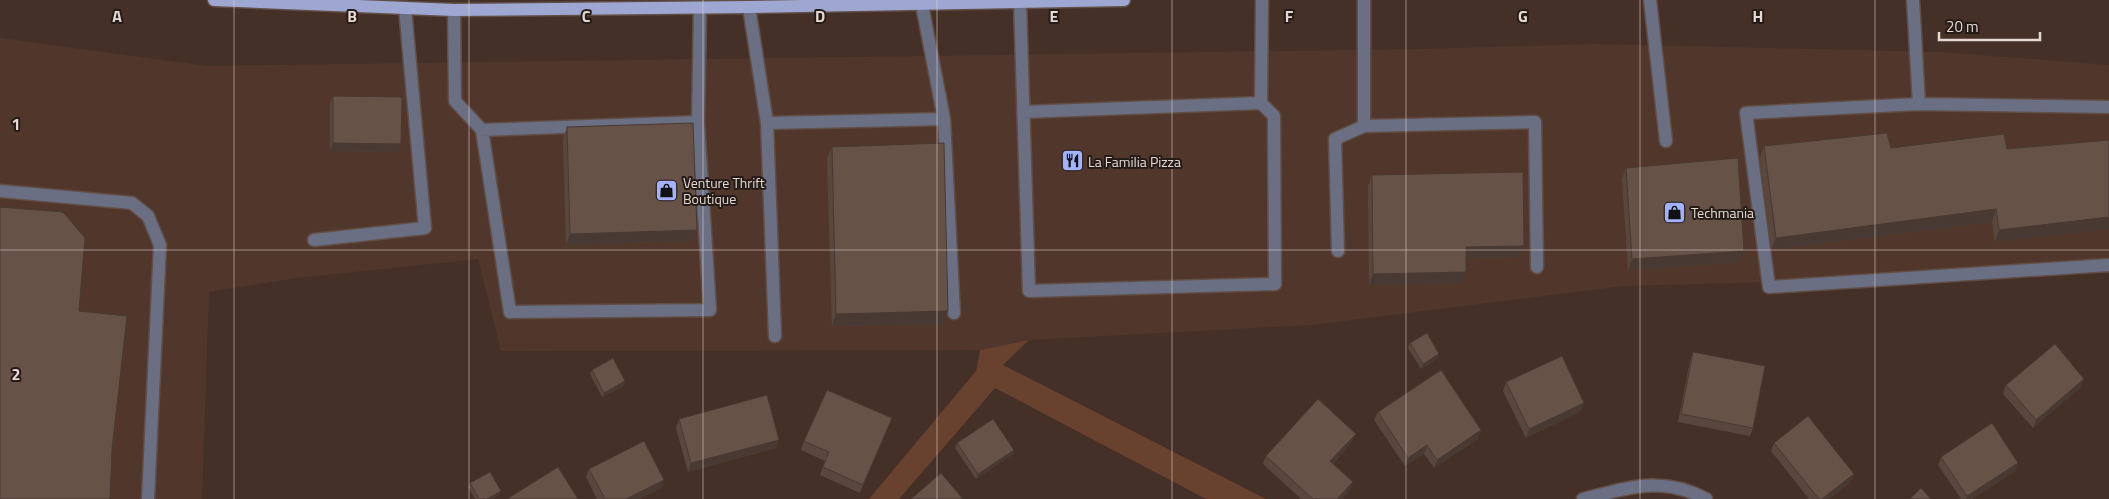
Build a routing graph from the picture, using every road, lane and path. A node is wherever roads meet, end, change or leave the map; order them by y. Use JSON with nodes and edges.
{"nodes":[{"id":1,"x":214,"y":0,"type":"edge"},
{"id":2,"x":1124,"y":0,"type":"edge"},
{"id":3,"x":1262,"y":0,"type":"edge"},
{"id":4,"x":1364,"y":0,"type":"edge"},
{"id":5,"x":1650,"y":0,"type":"edge"},
{"id":6,"x":1913,"y":0,"type":"edge"},
{"id":7,"x":1020,"y":2,"type":"junction"},
{"id":8,"x":922,"y":4,"type":"junction"},
{"id":9,"x":749,"y":7,"type":"junction"},
{"id":10,"x":405,"y":8,"type":"junction"},
{"id":11,"x":700,"y":8,"type":"junction"},
{"id":12,"x":454,"y":10,"type":"junction"},
{"id":13,"x":1262,"y":103,"type":"junction"},
{"id":14,"x":1919,"y":104,"type":"junction"},
{"id":15,"x":2109,"y":107,"type":"edge"},
{"id":16,"x":1023,"y":112,"type":"junction"},
{"id":17,"x":944,"y":119,"type":"junction"},
{"id":18,"x":698,"y":122,"type":"junction"},
{"id":19,"x":767,"y":123,"type":"junction"},
{"id":20,"x":1364,"y":126,"type":"junction"},
{"id":21,"x":482,"y":130,"type":"junction"},
{"id":22,"x":1666,"y":141,"type":"dead end"},
{"id":23,"x":0,"y":191,"type":"edge"},
{"id":24,"x":314,"y":240,"type":"dead end"},
{"id":25,"x":1338,"y":251,"type":"dead end"},
{"id":26,"x":2109,"y":265,"type":"edge"},
{"id":27,"x":1537,"y":267,"type":"dead end"},
{"id":28,"x":954,"y":313,"type":"dead end"},
{"id":29,"x":775,"y":336,"type":"dead end"},
{"id":30,"x":148,"y":499,"type":"edge"},
{"id":31,"x":1583,"y":499,"type":"edge"},
{"id":32,"x":1706,"y":499,"type":"edge"}],
"edges":[{"from":1,"to":10,"type":"main road"},
{"from":2,"to":7,"type":"main road"},
{"from":3,"to":13,"type":"street"},
{"from":4,"to":20,"type":"street"},
{"from":5,"to":22,"type":"street"},
{"from":6,"to":14,"type":"street"},
{"from":7,"to":8,"type":"main road"},
{"from":7,"to":16,"type":"street"},
{"from":8,"to":9,"type":"main road"},
{"from":8,"to":17,"type":"street"},
{"from":9,"to":11,"type":"main road"},
{"from":9,"to":19,"type":"street"},
{"from":10,"to":12,"type":"main road"},
{"from":10,"to":24,"type":"street"},
{"from":11,"to":12,"type":"main road"},
{"from":11,"to":18,"type":"street"},
{"from":12,"to":21,"type":"street"},
{"from":13,"to":16,"type":"street"},
{"from":13,"to":16,"type":"street"},
{"from":14,"to":15,"type":"street"},
{"from":14,"to":26,"type":"street"},
{"from":17,"to":19,"type":"street"},
{"from":17,"to":28,"type":"street"},
{"from":18,"to":21,"type":"street"},
{"from":18,"to":21,"type":"street"},
{"from":19,"to":29,"type":"street"},
{"from":20,"to":25,"type":"street"},
{"from":20,"to":27,"type":"street"},
{"from":23,"to":30,"type":"street"},
{"from":31,"to":32,"type":"street"}]}
